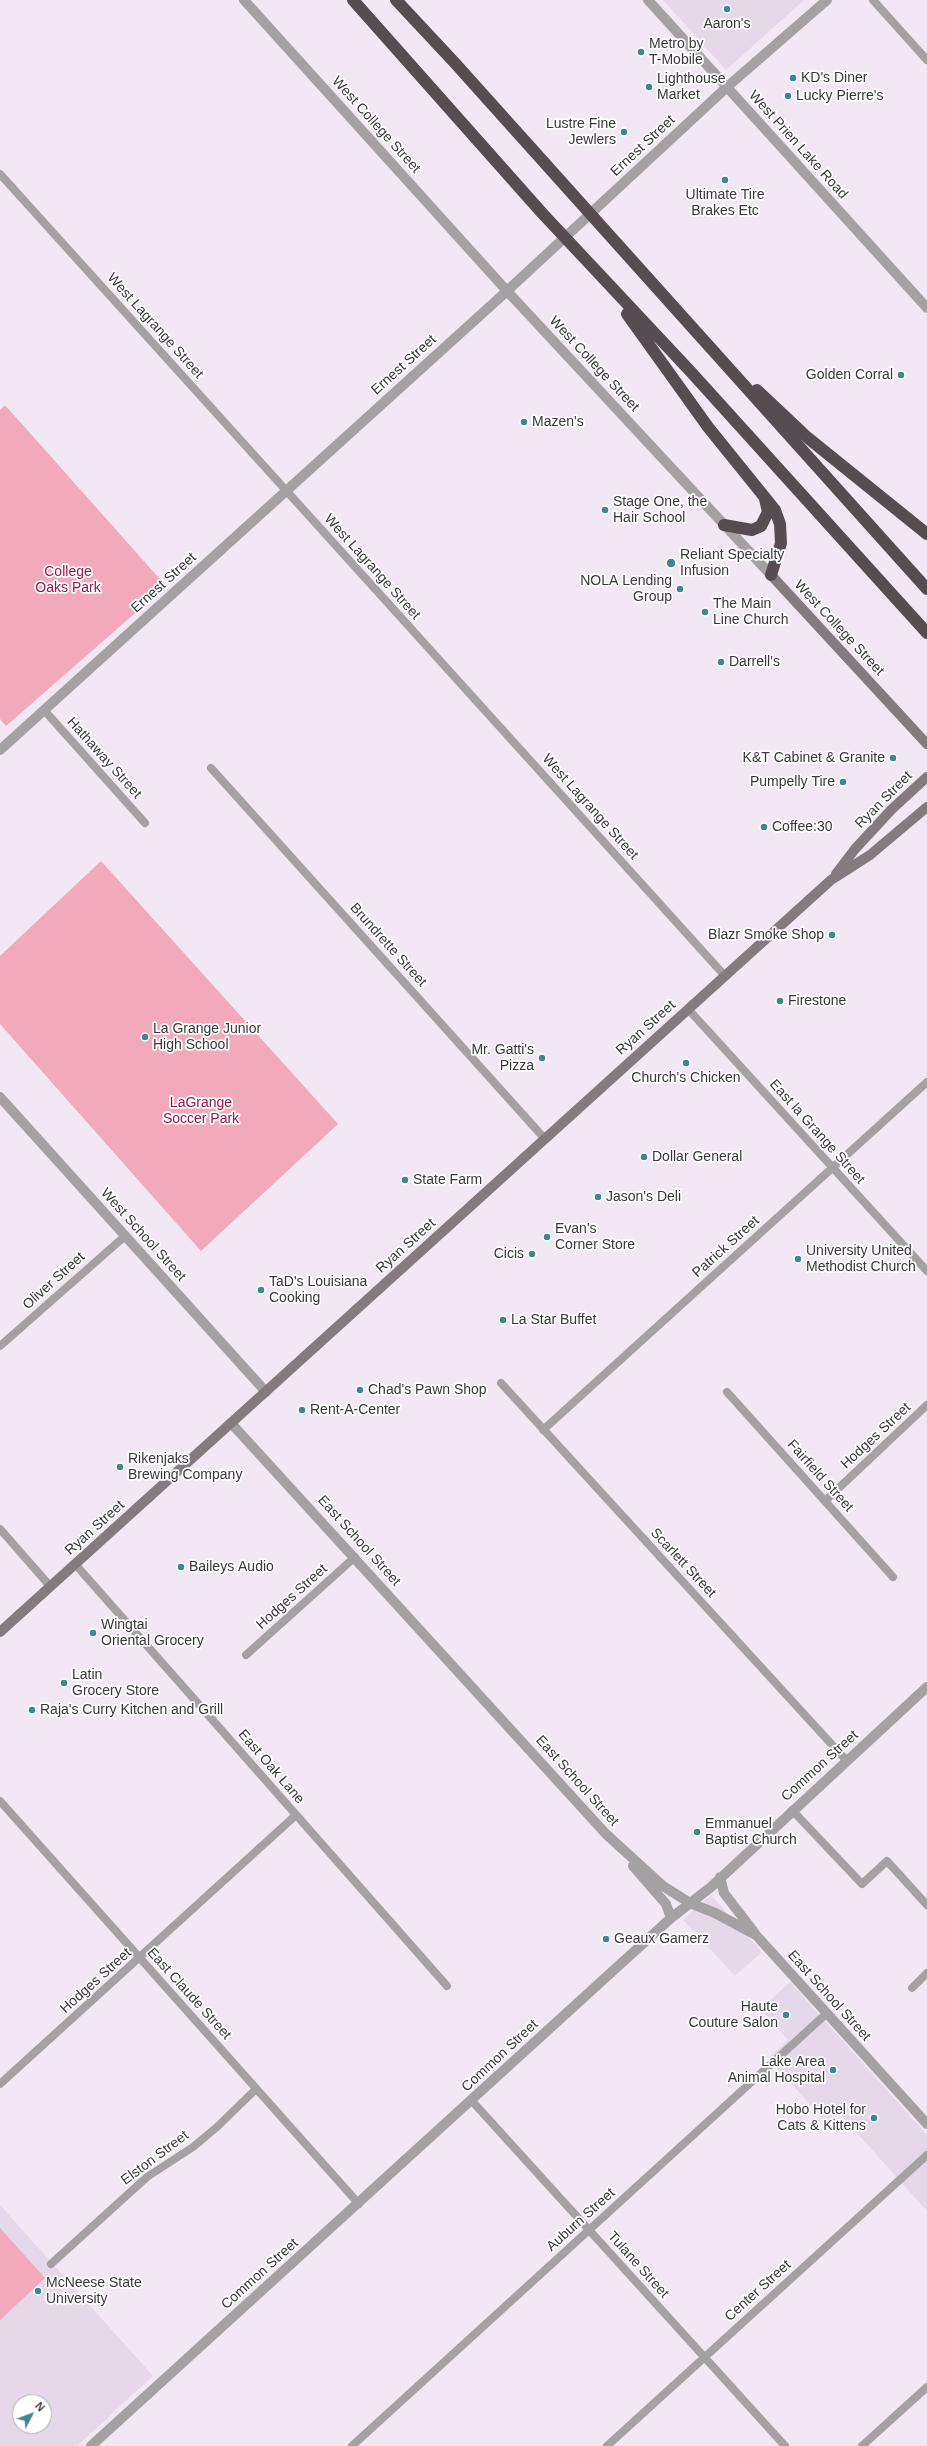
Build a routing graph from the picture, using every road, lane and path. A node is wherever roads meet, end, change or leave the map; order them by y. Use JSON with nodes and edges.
{"nodes":[{"id":1,"x":244,"y":0,"type":"edge"},
{"id":2,"x":353,"y":0,"type":"edge"},
{"id":3,"x":396,"y":0,"type":"edge"},
{"id":4,"x":648,"y":0,"type":"edge"},
{"id":5,"x":827,"y":0,"type":"edge"},
{"id":6,"x":873,"y":0,"type":"edge"},
{"id":7,"x":927,"y":60,"type":"edge"},
{"id":8,"x":727,"y":87,"type":"junction"},
{"id":9,"x":0,"y":174,"type":"edge"},
{"id":10,"x":604,"y":280,"type":"junction"},
{"id":11,"x":507,"y":291,"type":"junction"},
{"id":12,"x":927,"y":308,"type":"edge"},
{"id":13,"x":689,"y":325,"type":"junction"},
{"id":14,"x":286,"y":491,"type":"junction"},
{"id":15,"x":764,"y":495,"type":"junction"},
{"id":16,"x":724,"y":525,"type":"junction"},
{"id":17,"x":927,"y":534,"type":"edge"},
{"id":18,"x":771,"y":575,"type":"junction"},
{"id":19,"x":927,"y":589,"type":"edge"},
{"id":20,"x":927,"y":633,"type":"edge"},
{"id":21,"x":44,"y":710,"type":"junction"},
{"id":22,"x":927,"y":744,"type":"edge"},
{"id":23,"x":0,"y":750,"type":"edge"},
{"id":24,"x":211,"y":768,"type":"dead end"},
{"id":25,"x":927,"y":777,"type":"edge"},
{"id":26,"x":927,"y":807,"type":"edge"},
{"id":27,"x":927,"y":815,"type":"edge"},
{"id":28,"x":145,"y":823,"type":"dead end"},
{"id":29,"x":904,"y":828,"type":"junction"},
{"id":30,"x":831,"y":880,"type":"junction"},
{"id":31,"x":725,"y":976,"type":"junction"},
{"id":32,"x":688,"y":1009,"type":"junction"},
{"id":33,"x":927,"y":1082,"type":"edge"},
{"id":34,"x":0,"y":1097,"type":"edge"},
{"id":35,"x":545,"y":1139,"type":"junction"},
{"id":36,"x":832,"y":1168,"type":"junction"},
{"id":37,"x":125,"y":1236,"type":"junction"},
{"id":38,"x":927,"y":1271,"type":"edge"},
{"id":39,"x":0,"y":1346,"type":"edge"},
{"id":40,"x":501,"y":1383,"type":"dead end"},
{"id":41,"x":266,"y":1392,"type":"junction"},
{"id":42,"x":727,"y":1392,"type":"dead end"},
{"id":43,"x":927,"y":1405,"type":"edge"},
{"id":44,"x":232,"y":1422,"type":"junction"},
{"id":45,"x":543,"y":1430,"type":"junction"},
{"id":46,"x":825,"y":1501,"type":"junction"},
{"id":47,"x":0,"y":1529,"type":"edge"},
{"id":48,"x":355,"y":1557,"type":"junction"},
{"id":49,"x":75,"y":1564,"type":"junction"},
{"id":50,"x":893,"y":1577,"type":"dead end"},
{"id":51,"x":50,"y":1586,"type":"junction"},
{"id":52,"x":0,"y":1632,"type":"edge"},
{"id":53,"x":246,"y":1655,"type":"dead end"},
{"id":54,"x":927,"y":1687,"type":"edge"},
{"id":55,"x":846,"y":1760,"type":"junction"},
{"id":56,"x":0,"y":1801,"type":"edge"},
{"id":57,"x":792,"y":1810,"type":"junction"},
{"id":58,"x":296,"y":1815,"type":"junction"},
{"id":59,"x":606,"y":1834,"type":"junction"},
{"id":60,"x":720,"y":1877,"type":"junction"},
{"id":61,"x":690,"y":1903,"type":"junction"},
{"id":62,"x":927,"y":1905,"type":"edge"},
{"id":63,"x":671,"y":1918,"type":"junction"},
{"id":64,"x":756,"y":1935,"type":"junction"},
{"id":65,"x":140,"y":1959,"type":"junction"},
{"id":66,"x":927,"y":1974,"type":"edge"},
{"id":67,"x":447,"y":1986,"type":"dead end"},
{"id":68,"x":912,"y":1988,"type":"dead end"},
{"id":69,"x":826,"y":2014,"type":"junction"},
{"id":70,"x":0,"y":2084,"type":"edge"},
{"id":71,"x":256,"y":2089,"type":"junction"},
{"id":72,"x":472,"y":2101,"type":"junction"},
{"id":73,"x":927,"y":2124,"type":"edge"},
{"id":74,"x":927,"y":2155,"type":"edge"},
{"id":75,"x":359,"y":2204,"type":"junction"},
{"id":76,"x":589,"y":2230,"type":"junction"},
{"id":77,"x":51,"y":2264,"type":"dead end"},
{"id":78,"x":705,"y":2358,"type":"junction"},
{"id":79,"x":927,"y":2387,"type":"edge"},
{"id":80,"x":91,"y":2446,"type":"edge"},
{"id":81,"x":352,"y":2446,"type":"edge"},
{"id":82,"x":607,"y":2446,"type":"edge"},
{"id":83,"x":785,"y":2446,"type":"edge"},
{"id":84,"x":862,"y":2446,"type":"edge"}],
"edges":[{"from":1,"to":11,"type":"street","name":"West College Street"},
{"from":2,"to":10,"type":"highway"},
{"from":3,"to":13,"type":"highway"},
{"from":4,"to":8,"type":"street","name":"West Prien Lake Road"},
{"from":5,"to":8,"type":"street","name":"Ernest Street"},
{"from":6,"to":7,"type":"street"},
{"from":8,"to":11,"type":"street","name":"Ernest Street"},
{"from":8,"to":12,"type":"street","name":"West Prien Lake Road"},
{"from":9,"to":14,"type":"street","name":"West Lagrange Street"},
{"from":10,"to":15,"type":"highway"},
{"from":10,"to":20,"type":"highway"},
{"from":11,"to":14,"type":"street","name":"Ernest Street"},
{"from":11,"to":16,"type":"street","name":"West College Street"},
{"from":13,"to":17,"type":"highway"},
{"from":13,"to":19,"type":"highway"},
{"from":14,"to":21,"type":"street","name":"Ernest Street"},
{"from":14,"to":31,"type":"street","name":"West Lagrange Street"},
{"from":15,"to":16,"type":"highway"},
{"from":15,"to":18,"type":"highway"},
{"from":16,"to":18,"type":"street","name":"West College Street"},
{"from":18,"to":22,"type":"main road","name":"West College Street"},
{"from":21,"to":23,"type":"street","name":"Ernest Street"},
{"from":21,"to":28,"type":"street","name":"Hathaway Street"},
{"from":24,"to":35,"type":"street","name":"Brundrette Street"},
{"from":25,"to":30,"type":"main road","name":"Ryan Street"},
{"from":26,"to":29,"type":"main road","name":"Ryan Street"},
{"from":27,"to":29,"type":"main road"},
{"from":29,"to":30,"type":"main road","name":"Ryan Street"},
{"from":30,"to":31,"type":"main road","name":"Ryan Street"},
{"from":31,"to":32,"type":"main road","name":"Ryan Street"},
{"from":32,"to":35,"type":"main road","name":"Ryan Street"},
{"from":32,"to":36,"type":"street","name":"East la Grange Street"},
{"from":33,"to":36,"type":"street","name":"Patrick Street"},
{"from":34,"to":37,"type":"street","name":"West School Street"},
{"from":35,"to":41,"type":"main road","name":"Ryan Street"},
{"from":36,"to":38,"type":"street","name":"East la Grange Street"},
{"from":36,"to":45,"type":"street","name":"Patrick Street"},
{"from":37,"to":39,"type":"street","name":"Oliver Street"},
{"from":37,"to":41,"type":"street","name":"West School Street"},
{"from":40,"to":45,"type":"street","name":"Scarlett Street"},
{"from":41,"to":44,"type":"main road","name":"Ryan Street"},
{"from":42,"to":46,"type":"street","name":"Fairfield Street"},
{"from":43,"to":46,"type":"street","name":"Hodges Street"},
{"from":44,"to":48,"type":"street","name":"East School Street"},
{"from":44,"to":49,"type":"main road","name":"Ryan Street"},
{"from":45,"to":55,"type":"street","name":"Scarlett Street"},
{"from":46,"to":50,"type":"street","name":"Fairfield Street"},
{"from":47,"to":51,"type":"street"},
{"from":48,"to":53,"type":"street","name":"Hodges Street"},
{"from":48,"to":59,"type":"street","name":"East School Street"},
{"from":49,"to":51,"type":"main road","name":"Ryan Street"},
{"from":49,"to":58,"type":"street","name":"East Oak Lane"},
{"from":51,"to":52,"type":"main road","name":"Ryan Street"},
{"from":54,"to":55,"type":"street","name":"Common Street"},
{"from":55,"to":57,"type":"street","name":"Common Street"},
{"from":56,"to":65,"type":"street","name":"East Claude Street"},
{"from":57,"to":60,"type":"street","name":"Common Street"},
{"from":57,"to":62,"type":"street"},
{"from":58,"to":65,"type":"street","name":"Hodges Street"},
{"from":58,"to":67,"type":"street","name":"East Oak Lane"},
{"from":59,"to":61,"type":"street","name":"East School Street"},
{"from":59,"to":63,"type":"street"},
{"from":60,"to":61,"type":"street","name":"Common Street"},
{"from":60,"to":64,"type":"street"},
{"from":61,"to":63,"type":"street","name":"Common Street"},
{"from":61,"to":64,"type":"street","name":"East School Street"},
{"from":63,"to":72,"type":"street","name":"Common Street"},
{"from":64,"to":69,"type":"street","name":"East School Street"},
{"from":65,"to":70,"type":"street","name":"Hodges Street"},
{"from":65,"to":71,"type":"street","name":"East Claude Street"},
{"from":66,"to":68,"type":"street"},
{"from":69,"to":73,"type":"street","name":"East School Street"},
{"from":69,"to":76,"type":"street","name":"Auburn Street"},
{"from":71,"to":75,"type":"street","name":"East Claude Street"},
{"from":71,"to":77,"type":"street","name":"Elston Street"},
{"from":72,"to":75,"type":"street","name":"Common Street"},
{"from":72,"to":76,"type":"street","name":"Tulane Street"},
{"from":74,"to":78,"type":"street","name":"Center Street"},
{"from":75,"to":80,"type":"street","name":"Common Street"},
{"from":76,"to":78,"type":"street","name":"Tulane Street"},
{"from":76,"to":81,"type":"street","name":"Auburn Street"},
{"from":78,"to":82,"type":"street","name":"Center Street"},
{"from":78,"to":83,"type":"street","name":"Tulane Street"},
{"from":79,"to":84,"type":"street"}]}
